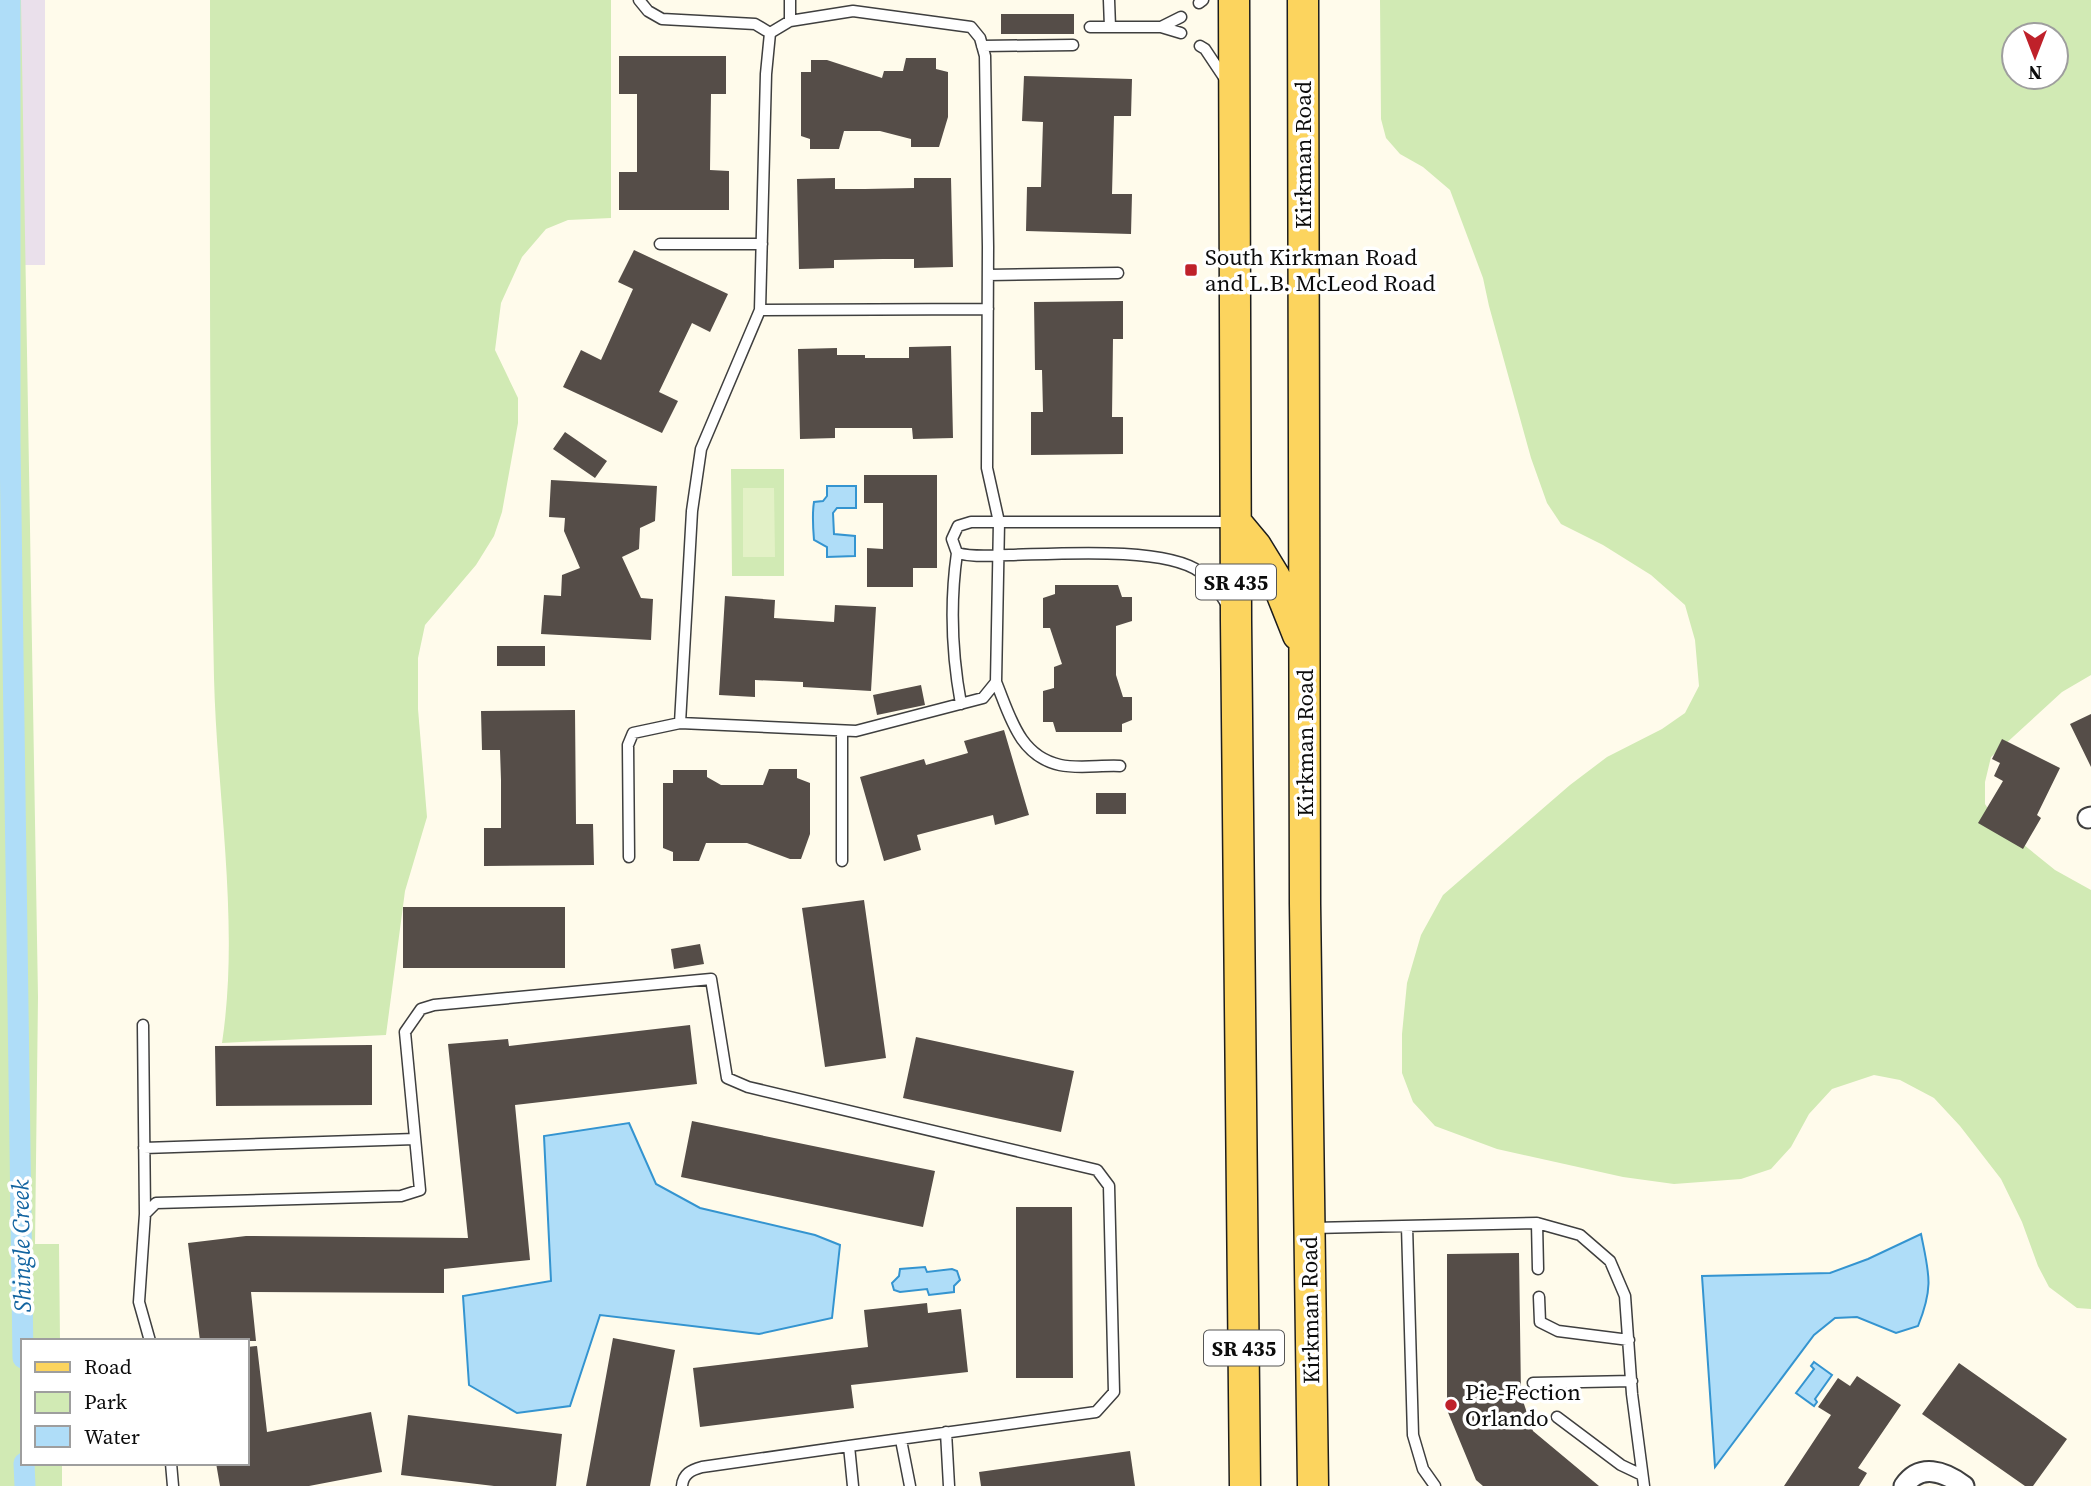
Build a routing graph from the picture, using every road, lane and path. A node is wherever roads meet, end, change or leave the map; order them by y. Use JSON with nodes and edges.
{"nodes":[{"id":1,"x":639,"y":0,"type":"edge"},
{"id":2,"x":790,"y":0,"type":"edge"},
{"id":3,"x":1109,"y":0,"type":"edge"},
{"id":4,"x":1234,"y":0,"type":"edge"},
{"id":5,"x":1303,"y":0,"type":"edge"},
{"id":6,"x":1181,"y":17,"type":"dead end"},
{"id":7,"x":790,"y":21,"type":"junction"},
{"id":8,"x":1090,"y":27,"type":"dead end"},
{"id":9,"x":1110,"y":27,"type":"junction"},
{"id":10,"x":1161,"y":27,"type":"junction"},
{"id":11,"x":770,"y":33,"type":"junction"},
{"id":12,"x":1181,"y":33,"type":"dead end"},
{"id":13,"x":1073,"y":45,"type":"dead end"},
{"id":14,"x":982,"y":46,"type":"junction"},
{"id":15,"x":1200,"y":46,"type":"dead end"},
{"id":16,"x":1234,"y":96,"type":"junction"},
{"id":17,"x":660,"y":244,"type":"dead end"},
{"id":18,"x":762,"y":244,"type":"junction"},
{"id":19,"x":1118,"y":273,"type":"dead end"},
{"id":20,"x":988,"y":275,"type":"junction"},
{"id":21,"x":988,"y":309,"type":"junction"},
{"id":22,"x":760,"y":310,"type":"junction"},
{"id":23,"x":999,"y":522,"type":"junction"},
{"id":24,"x":1236,"y":522,"type":"junction"},
{"id":25,"x":957,"y":553,"type":"junction"},
{"id":26,"x":999,"y":555,"type":"junction"},
{"id":27,"x":1236,"y":621,"type":"junction"},
{"id":28,"x":1305,"y":652,"type":"junction"},
{"id":29,"x":996,"y":682,"type":"junction"},
{"id":30,"x":961,"y":704,"type":"junction"},
{"id":31,"x":680,"y":723,"type":"junction"},
{"id":32,"x":842,"y":731,"type":"junction"},
{"id":33,"x":1120,"y":766,"type":"dead end"},
{"id":34,"x":629,"y":857,"type":"dead end"},
{"id":35,"x":842,"y":861,"type":"dead end"},
{"id":36,"x":143,"y":1025,"type":"dead end"},
{"id":37,"x":415,"y":1139,"type":"junction"},
{"id":38,"x":144,"y":1148,"type":"junction"},
{"id":39,"x":145,"y":1214,"type":"junction"},
{"id":40,"x":1537,"y":1223,"type":"junction"},
{"id":41,"x":1407,"y":1226,"type":"junction"},
{"id":42,"x":1309,"y":1228,"type":"junction"},
{"id":43,"x":1538,"y":1269,"type":"dead end"},
{"id":44,"x":1539,"y":1297,"type":"dead end"},
{"id":45,"x":149,"y":1339,"type":"edge"},
{"id":46,"x":1629,"y":1340,"type":"junction"},
{"id":47,"x":1632,"y":1381,"type":"junction"},
{"id":48,"x":1533,"y":1382,"type":"dead end"},
{"id":49,"x":1557,"y":1417,"type":"dead end"},
{"id":50,"x":946,"y":1432,"type":"junction"},
{"id":51,"x":901,"y":1440,"type":"junction"},
{"id":52,"x":849,"y":1446,"type":"junction"},
{"id":53,"x":170,"y":1465,"type":"edge"},
{"id":54,"x":1642,"y":1475,"type":"junction"},
{"id":55,"x":173,"y":1486,"type":"edge"},
{"id":56,"x":682,"y":1486,"type":"edge"},
{"id":57,"x":853,"y":1486,"type":"edge"},
{"id":58,"x":910,"y":1486,"type":"edge"},
{"id":59,"x":949,"y":1486,"type":"edge"},
{"id":60,"x":1245,"y":1486,"type":"edge"},
{"id":61,"x":1313,"y":1486,"type":"edge"},
{"id":62,"x":1434,"y":1486,"type":"edge"},
{"id":63,"x":1644,"y":1486,"type":"edge"},
{"id":64,"x":1904,"y":1486,"type":"edge"},
{"id":65,"x":1964,"y":1486,"type":"edge"}],
"edges":[{"from":1,"to":11,"type":"lane"},
{"from":2,"to":7,"type":"lane"},
{"from":3,"to":9,"type":"lane"},
{"from":4,"to":16,"type":"main road","number":"SR 435"},
{"from":5,"to":28,"type":"main road","name":"Kirkman Road","number":"SR 435"},
{"from":6,"to":10,"type":"lane"},
{"from":7,"to":11,"type":"lane"},
{"from":7,"to":14,"type":"lane"},
{"from":8,"to":9,"type":"lane"},
{"from":9,"to":10,"type":"lane"},
{"from":10,"to":12,"type":"lane"},
{"from":11,"to":18,"type":"lane"},
{"from":13,"to":14,"type":"lane"},
{"from":14,"to":20,"type":"lane"},
{"from":15,"to":16,"type":"lane"},
{"from":16,"to":24,"type":"main road","number":"SR 435"},
{"from":17,"to":18,"type":"lane"},
{"from":18,"to":22,"type":"lane"},
{"from":19,"to":20,"type":"lane"},
{"from":20,"to":21,"type":"lane"},
{"from":21,"to":22,"type":"lane"},
{"from":21,"to":23,"type":"lane"},
{"from":22,"to":31,"type":"lane"},
{"from":23,"to":24,"type":"lane"},
{"from":23,"to":25,"type":"lane"},
{"from":23,"to":26,"type":"lane"},
{"from":24,"to":27,"type":"main road","number":"SR 435"},
{"from":24,"to":28,"type":"main road"},
{"from":25,"to":26,"type":"lane"},
{"from":25,"to":30,"type":"lane"},
{"from":26,"to":27,"type":"lane"},
{"from":26,"to":29,"type":"lane"},
{"from":27,"to":60,"type":"main road","number":"SR 435"},
{"from":28,"to":42,"type":"main road","name":"Kirkman Road","number":"SR 435"},
{"from":29,"to":30,"type":"lane"},
{"from":29,"to":33,"type":"lane"},
{"from":30,"to":32,"type":"lane"},
{"from":31,"to":32,"type":"lane"},
{"from":31,"to":34,"type":"lane"},
{"from":32,"to":35,"type":"lane"},
{"from":36,"to":38,"type":"lane"},
{"from":37,"to":38,"type":"lane"},
{"from":37,"to":39,"type":"lane"},
{"from":37,"to":50,"type":"lane"},
{"from":38,"to":39,"type":"lane"},
{"from":39,"to":45,"type":"lane"},
{"from":40,"to":41,"type":"lane"},
{"from":40,"to":43,"type":"lane"},
{"from":40,"to":46,"type":"lane"},
{"from":41,"to":42,"type":"lane"},
{"from":41,"to":62,"type":"lane"},
{"from":42,"to":61,"type":"main road","name":"Kirkman Road","number":"SR 435"},
{"from":44,"to":46,"type":"lane"},
{"from":46,"to":47,"type":"lane"},
{"from":47,"to":48,"type":"lane"},
{"from":47,"to":54,"type":"lane"},
{"from":49,"to":54,"type":"lane"},
{"from":50,"to":51,"type":"lane"},
{"from":50,"to":59,"type":"lane"},
{"from":51,"to":52,"type":"lane"},
{"from":51,"to":58,"type":"lane"},
{"from":52,"to":56,"type":"lane"},
{"from":52,"to":57,"type":"lane"},
{"from":53,"to":55,"type":"lane"},
{"from":54,"to":63,"type":"lane"},
{"from":64,"to":65,"type":"street"}]}
